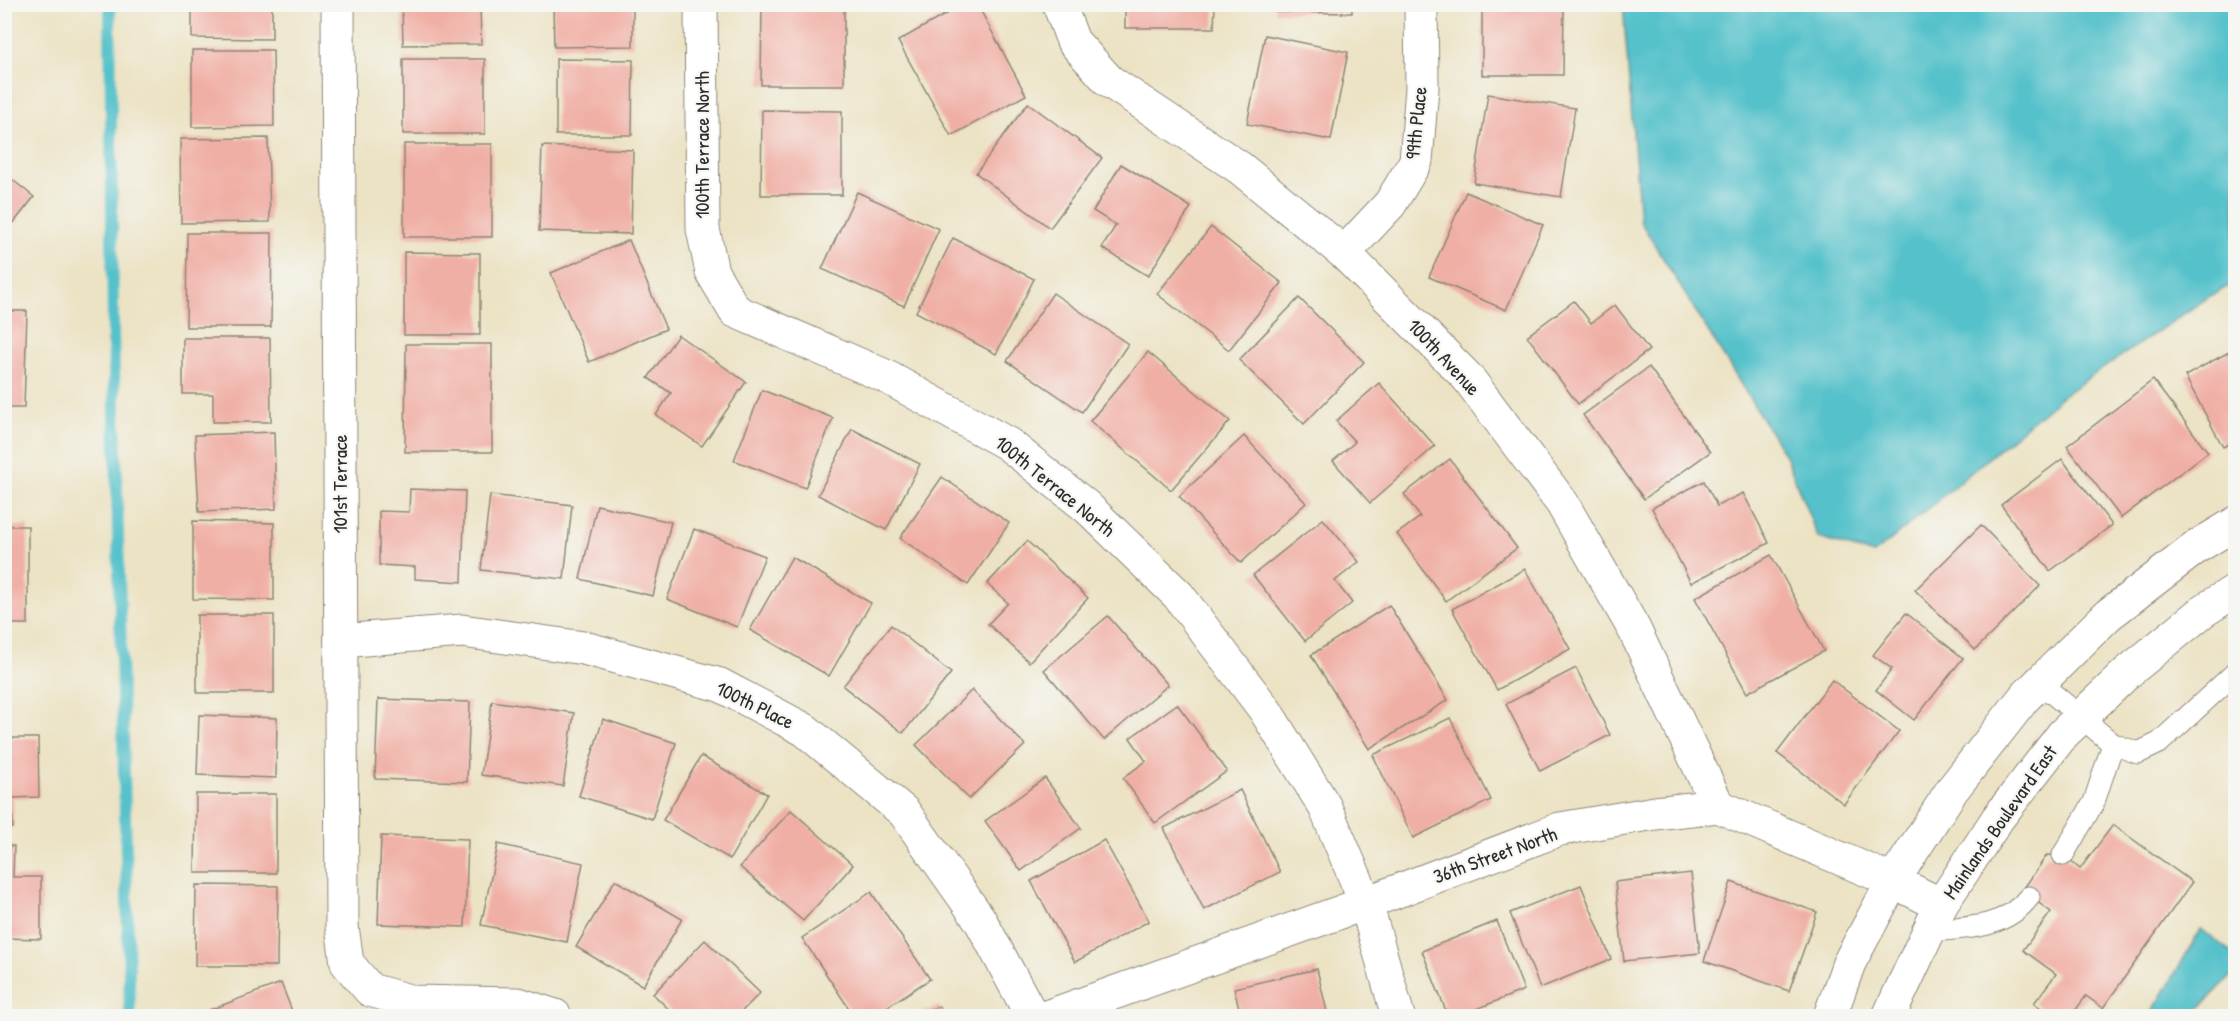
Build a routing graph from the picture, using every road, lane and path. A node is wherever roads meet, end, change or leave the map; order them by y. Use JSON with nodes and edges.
{"nodes":[{"id":1,"x":338,"y":4,"type":"edge"},
{"id":2,"x":701,"y":4,"type":"edge"},
{"id":3,"x":1059,"y":4,"type":"edge"},
{"id":4,"x":1421,"y":4,"type":"edge"},
{"id":5,"x":1344,"y":253,"type":"junction"},
{"id":6,"x":2235,"y":523,"type":"edge"},
{"id":7,"x":2235,"y":590,"type":"edge"},
{"id":8,"x":341,"y":641,"type":"junction"},
{"id":9,"x":2235,"y":672,"type":"edge"},
{"id":10,"x":2040,"y":683,"type":"junction"},
{"id":11,"x":2079,"y":718,"type":"junction"},
{"id":12,"x":2114,"y":744,"type":"junction"},
{"id":13,"x":1718,"y":806,"type":"junction"},
{"id":14,"x":2063,"y":855,"type":"dead end"},
{"id":15,"x":1893,"y":881,"type":"junction"},
{"id":16,"x":2030,"y":897,"type":"dead end"},
{"id":17,"x":1366,"y":903,"type":"junction"},
{"id":18,"x":1935,"y":918,"type":"junction"},
{"id":19,"x":555,"y":1017,"type":"edge"},
{"id":20,"x":1032,"y":1017,"type":"edge"},
{"id":21,"x":1049,"y":1017,"type":"edge"},
{"id":22,"x":1398,"y":1017,"type":"edge"},
{"id":23,"x":1830,"y":1017,"type":"edge"},
{"id":24,"x":1889,"y":1017,"type":"edge"}],
"edges":[{"from":1,"to":8,"type":"street","name":"101st Terrace"},
{"from":2,"to":17,"type":"street","name":"100th Terrace North"},
{"from":3,"to":5,"type":"street","name":"100th Avenue"},
{"from":4,"to":5,"type":"street","name":"99th Place"},
{"from":5,"to":13,"type":"street","name":"100th Avenue"},
{"from":6,"to":10,"type":"street"},
{"from":7,"to":11,"type":"street","name":"Mainlands Boulevard East"},
{"from":8,"to":19,"type":"street","name":"101st Terrace"},
{"from":8,"to":20,"type":"street","name":"100th Place"},
{"from":9,"to":12,"type":"lane"},
{"from":10,"to":11,"type":"lane"},
{"from":10,"to":15,"type":"street"},
{"from":11,"to":12,"type":"lane"},
{"from":11,"to":18,"type":"street","name":"Mainlands Boulevard East"},
{"from":12,"to":14,"type":"lane"},
{"from":13,"to":15,"type":"street","name":"36th Street North"},
{"from":13,"to":17,"type":"street","name":"36th Street North"},
{"from":15,"to":18,"type":"street","name":"36th Street North"},
{"from":15,"to":23,"type":"street"},
{"from":16,"to":18,"type":"lane"},
{"from":17,"to":21,"type":"street","name":"36th Street North"},
{"from":17,"to":22,"type":"street","name":"100th Terrace North"},
{"from":18,"to":24,"type":"street","name":"Mainlands Boulevard East"}]}
